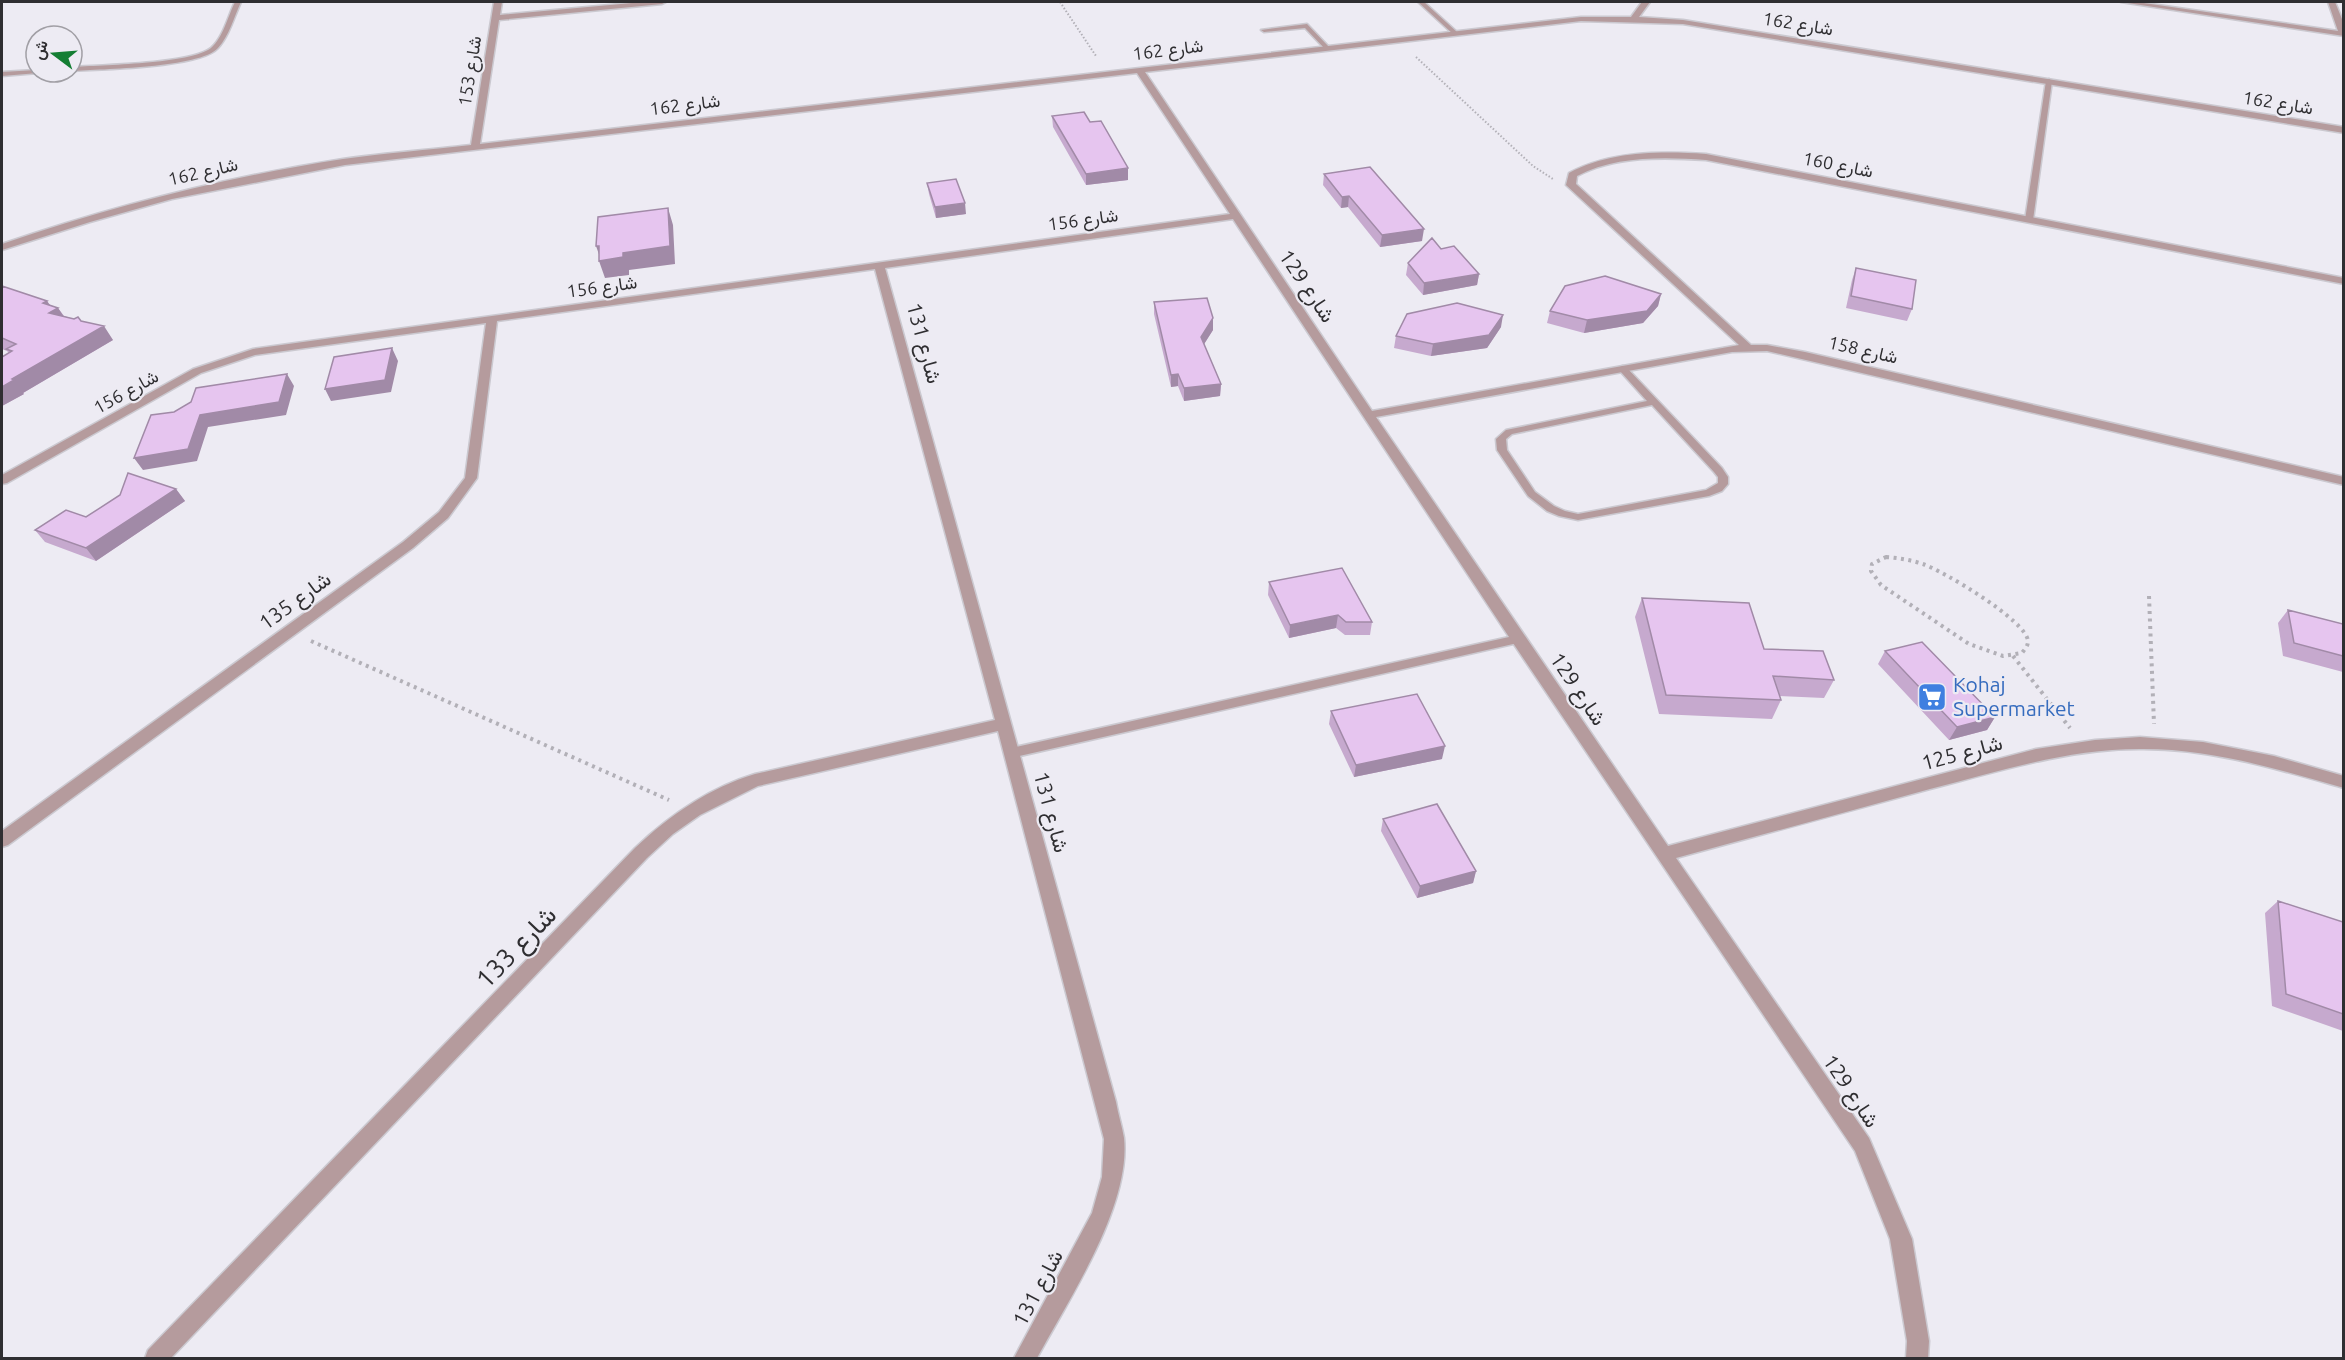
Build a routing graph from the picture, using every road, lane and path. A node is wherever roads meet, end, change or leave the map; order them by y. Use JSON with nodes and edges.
{"nodes":[{"id":1,"x":238,"y":2,"type":"edge"},
{"id":2,"x":498,"y":2,"type":"edge"},
{"id":3,"x":662,"y":2,"type":"edge"},
{"id":4,"x":1060,"y":2,"type":"edge"},
{"id":5,"x":1421,"y":2,"type":"edge"},
{"id":6,"x":1646,"y":2,"type":"edge"},
{"id":7,"x":2125,"y":2,"type":"edge"},
{"id":8,"x":2332,"y":2,"type":"edge"},
{"id":9,"x":495,"y":18,"type":"junction"},
{"id":10,"x":1633,"y":19,"type":"junction"},
{"id":11,"x":1264,"y":30,"type":"dead end"},
{"id":12,"x":1455,"y":33,"type":"junction"},
{"id":13,"x":2343,"y":34,"type":"edge"},
{"id":14,"x":1397,"y":39,"type":"junction"},
{"id":15,"x":1327,"y":48,"type":"junction"},
{"id":16,"x":84,"y":68,"type":"edge"},
{"id":17,"x":1139,"y":70,"type":"junction"},
{"id":18,"x":24,"y":73,"type":"edge"},
{"id":19,"x":1107,"y":73,"type":"junction"},
{"id":20,"x":2,"y":74,"type":"edge"},
{"id":21,"x":2049,"y":81,"type":"junction"},
{"id":22,"x":2343,"y":130,"type":"edge"},
{"id":23,"x":475,"y":146,"type":"junction"},
{"id":24,"x":1571,"y":184,"type":"junction"},
{"id":25,"x":1235,"y":216,"type":"junction"},
{"id":26,"x":2029,"y":220,"type":"junction"},
{"id":27,"x":2,"y":247,"type":"edge"},
{"id":28,"x":879,"y":265,"type":"junction"},
{"id":29,"x":2343,"y":281,"type":"edge"},
{"id":30,"x":492,"y":319,"type":"junction"},
{"id":31,"x":1748,"y":348,"type":"junction"},
{"id":32,"x":1623,"y":369,"type":"junction"},
{"id":33,"x":1655,"y":402,"type":"junction"},
{"id":34,"x":1368,"y":415,"type":"junction"},
{"id":35,"x":2,"y":480,"type":"edge"},
{"id":36,"x":2343,"y":481,"type":"edge"},
{"id":37,"x":2149,"y":596,"type":"dead end"},
{"id":38,"x":289,"y":631,"type":"junction"},
{"id":39,"x":1518,"y":639,"type":"junction"},
{"id":40,"x":2013,"y":656,"type":"junction"},
{"id":41,"x":1003,"y":724,"type":"junction"},
{"id":42,"x":2154,"y":743,"type":"junction"},
{"id":43,"x":2084,"y":746,"type":"junction"},
{"id":44,"x":1011,"y":753,"type":"junction"},
{"id":45,"x":2343,"y":782,"type":"edge"},
{"id":46,"x":691,"y":810,"type":"junction"},
{"id":47,"x":2,"y":840,"type":"edge"},
{"id":48,"x":1665,"y":854,"type":"junction"},
{"id":49,"x":156,"y":1359,"type":"edge"},
{"id":50,"x":1025,"y":1359,"type":"edge"},
{"id":51,"x":1917,"y":1359,"type":"edge"}],
"edges":[{"from":1,"to":16,"type":"lane"},
{"from":2,"to":9,"type":"street","name":"شارع 153"},
{"from":3,"to":9,"type":"street"},
{"from":4,"to":19,"type":"path"},
{"from":5,"to":12,"type":"lane"},
{"from":6,"to":10,"type":"street"},
{"from":7,"to":13,"type":"street"},
{"from":8,"to":13,"type":"street"},
{"from":9,"to":23,"type":"street","name":"شارع 153"},
{"from":10,"to":12,"type":"street","name":"شارع 162"},
{"from":10,"to":21,"type":"street","name":"شارع 162"},
{"from":11,"to":15,"type":"lane"},
{"from":12,"to":14,"type":"street","name":"شارع 162"},
{"from":14,"to":15,"type":"street","name":"شارع 162"},
{"from":14,"to":24,"type":"path"},
{"from":15,"to":17,"type":"street","name":"شارع 162"},
{"from":17,"to":19,"type":"street","name":"شارع 162"},
{"from":17,"to":25,"type":"street","name":"شارع 129"},
{"from":18,"to":20,"type":"lane"},
{"from":19,"to":23,"type":"street","name":"شارع 162"},
{"from":21,"to":22,"type":"street","name":"شارع 162"},
{"from":21,"to":26,"type":"lane"},
{"from":23,"to":27,"type":"street","name":"شارع 162"},
{"from":24,"to":26,"type":"street","name":"شارع 160"},
{"from":24,"to":31,"type":"street"},
{"from":25,"to":28,"type":"street","name":"شارع 156"},
{"from":25,"to":34,"type":"street","name":"شارع 129"},
{"from":26,"to":29,"type":"street","name":"شارع 160"},
{"from":28,"to":30,"type":"street","name":"شارع 156"},
{"from":28,"to":41,"type":"street","name":"شارع 131"},
{"from":30,"to":35,"type":"street","name":"شارع 156"},
{"from":30,"to":38,"type":"street","name":"شارع 135"},
{"from":31,"to":32,"type":"street","name":"شارع 158"},
{"from":31,"to":36,"type":"street","name":"شارع 158"},
{"from":32,"to":33,"type":"lane"},
{"from":32,"to":34,"type":"street","name":"شارع 158"},
{"from":33,"to":33,"type":"lane"},
{"from":34,"to":39,"type":"street","name":"شارع 129"},
{"from":37,"to":42,"type":"path"},
{"from":38,"to":46,"type":"path"},
{"from":38,"to":47,"type":"street","name":"شارع 135"},
{"from":39,"to":44,"type":"lane"},
{"from":39,"to":48,"type":"street","name":"شارع 129"},
{"from":40,"to":40,"type":"path"},
{"from":40,"to":43,"type":"path"},
{"from":41,"to":44,"type":"street","name":"شارع 131"},
{"from":41,"to":46,"type":"street","name":"شارع 133"},
{"from":42,"to":43,"type":"street","name":"شارع 125"},
{"from":42,"to":45,"type":"street","name":"شارع 125"},
{"from":43,"to":48,"type":"street","name":"شارع 125"},
{"from":44,"to":50,"type":"street","name":"شارع 131"},
{"from":46,"to":49,"type":"street","name":"شارع 133"},
{"from":48,"to":51,"type":"street","name":"شارع 129"}]}
